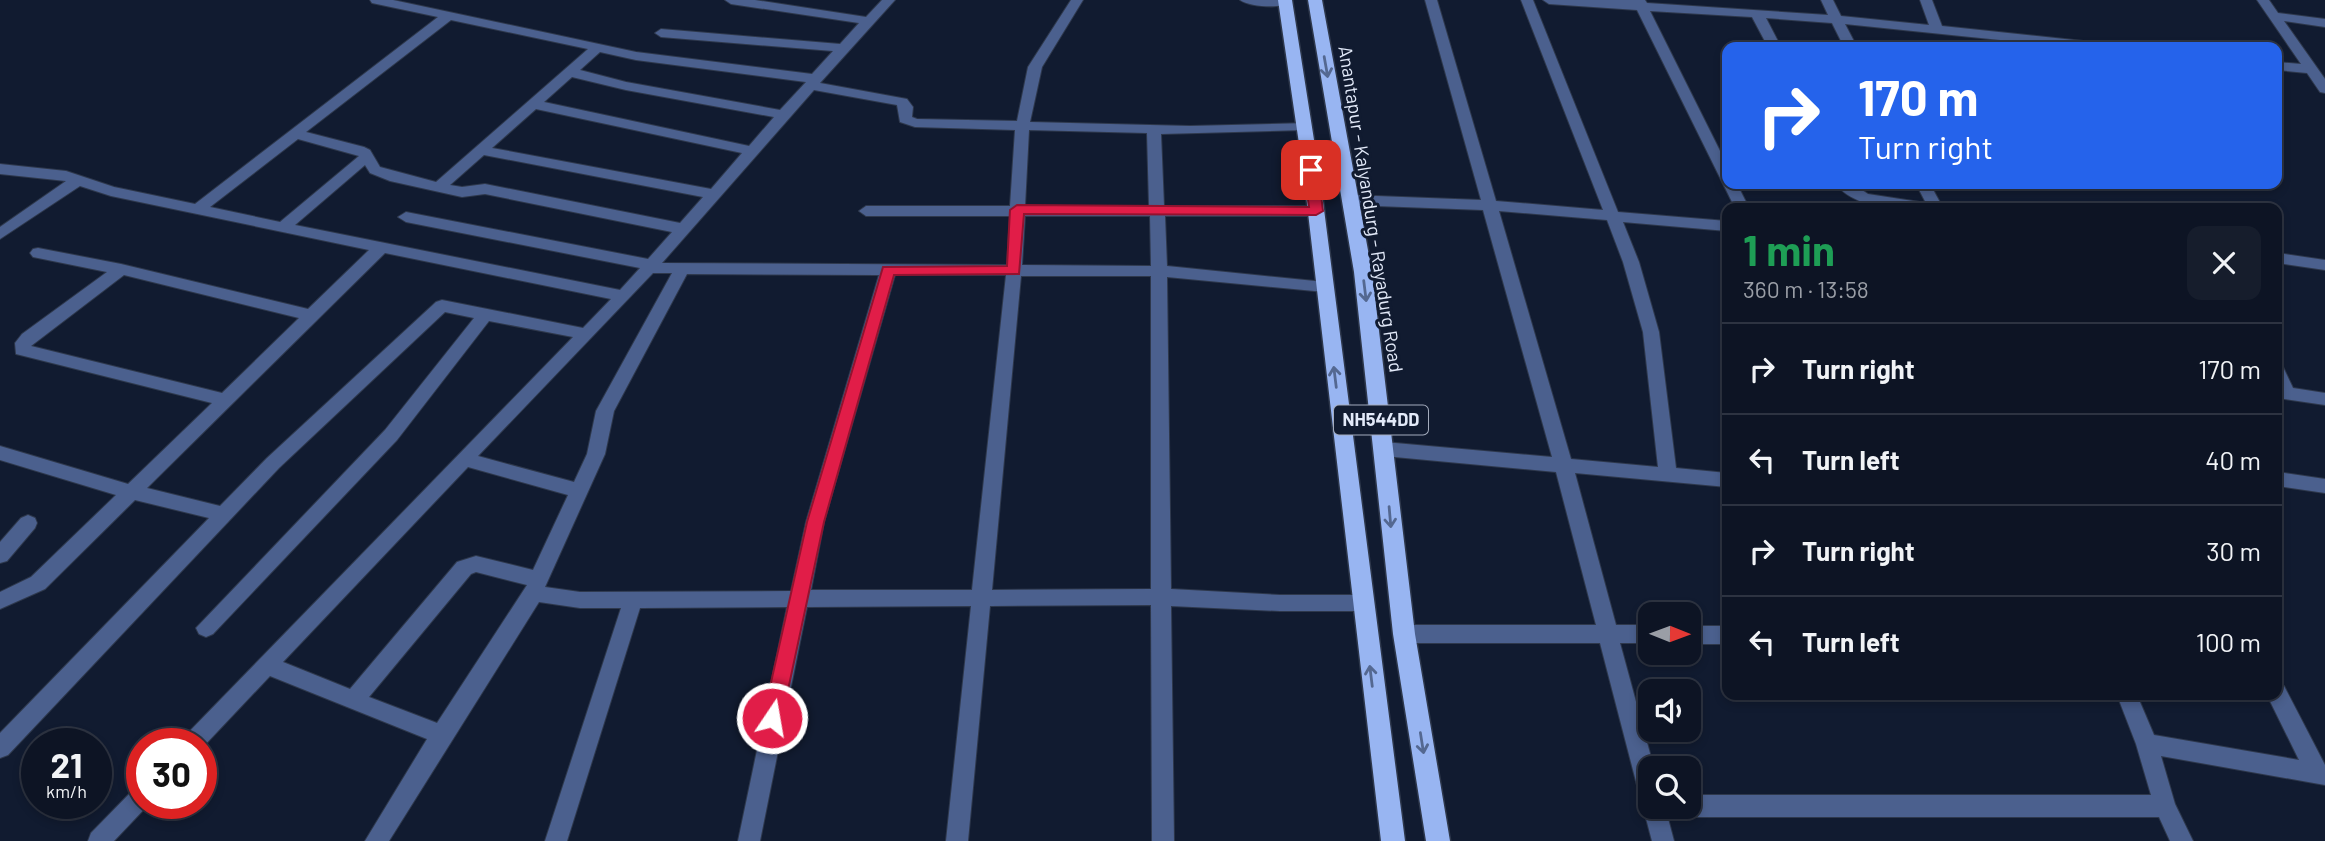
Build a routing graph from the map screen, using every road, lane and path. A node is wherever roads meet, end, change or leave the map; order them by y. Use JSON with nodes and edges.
{"nodes":[{"id":1,"x":731,"y":0,"type":"edge"},
{"id":2,"x":889,"y":0,"type":"edge"},
{"id":3,"x":1077,"y":0,"type":"edge"},
{"id":4,"x":1247,"y":0,"type":"edge"},
{"id":5,"x":1315,"y":0,"type":"edge"},
{"id":6,"x":1431,"y":0,"type":"edge"},
{"id":7,"x":1527,"y":0,"type":"edge"},
{"id":8,"x":1549,"y":0,"type":"edge"},
{"id":9,"x":1827,"y":0,"type":"edge"},
{"id":10,"x":1926,"y":0,"type":"edge"},
{"id":11,"x":2263,"y":0,"type":"edge"},
{"id":12,"x":376,"y":1,"type":"edge"},
{"id":13,"x":1286,"y":1,"type":"edge"},
{"id":14,"x":1640,"y":3,"type":"edge"},
{"id":15,"x":1757,"y":14,"type":"junction"},
{"id":16,"x":448,"y":16,"type":"junction"},
{"id":17,"x":2274,"y":16,"type":"junction"},
{"id":18,"x":1835,"y":19,"type":"junction"},
{"id":19,"x":868,"y":21,"type":"junction"},
{"id":20,"x":2325,"y":23,"type":"edge"},
{"id":21,"x":1942,"y":30,"type":"junction"},
{"id":22,"x":660,"y":33,"type":"dead end"},
{"id":23,"x":1771,"y":42,"type":"edge"},
{"id":24,"x":1847,"y":42,"type":"edge"},
{"id":25,"x":1950,"y":42,"type":"edge"},
{"id":26,"x":2055,"y":42,"type":"edge"},
{"id":27,"x":597,"y":48,"type":"junction"},
{"id":28,"x":842,"y":48,"type":"junction"},
{"id":29,"x":2282,"y":66,"type":"edge"},
{"id":30,"x":2310,"y":69,"type":"junction"},
{"id":31,"x":570,"y":72,"type":"junction"},
{"id":32,"x":813,"y":82,"type":"junction"},
{"id":33,"x":2325,"y":89,"type":"edge"},
{"id":34,"x":534,"y":104,"type":"junction"},
{"id":35,"x":784,"y":115,"type":"junction"},
{"id":36,"x":1023,"y":124,"type":"junction"},
{"id":37,"x":1304,"y":126,"type":"junction"},
{"id":38,"x":1154,"y":129,"type":"junction"},
{"id":39,"x":295,"y":134,"type":"junction"},
{"id":40,"x":481,"y":150,"type":"junction"},
{"id":41,"x":752,"y":151,"type":"junction"},
{"id":42,"x":368,"y":156,"type":"junction"},
{"id":43,"x":0,"y":169,"type":"edge"},
{"id":44,"x":1722,"y":169,"type":"edge"},
{"id":45,"x":19,"y":172,"type":"junction"},
{"id":46,"x":78,"y":180,"type":"junction"},
{"id":47,"x":0,"y":184,"type":"edge"},
{"id":48,"x":439,"y":187,"type":"junction"},
{"id":49,"x":1849,"y":189,"type":"edge"},
{"id":50,"x":714,"y":194,"type":"junction"},
{"id":51,"x":1350,"y":200,"type":"junction"},
{"id":52,"x":1871,"y":203,"type":"edge"},
{"id":53,"x":1489,"y":205,"type":"junction"},
{"id":54,"x":198,"y":209,"type":"junction"},
{"id":55,"x":1017,"y":210,"type":"junction"},
{"id":56,"x":1157,"y":210,"type":"junction"},
{"id":57,"x":866,"y":211,"type":"dead end"},
{"id":58,"x":1316,"y":211,"type":"junction"},
{"id":59,"x":406,"y":217,"type":"dead end"},
{"id":60,"x":1614,"y":217,"type":"junction"},
{"id":61,"x":1722,"y":226,"type":"edge"},
{"id":62,"x":283,"y":228,"type":"junction"},
{"id":63,"x":683,"y":229,"type":"junction"},
{"id":64,"x":0,"y":234,"type":"edge"},
{"id":65,"x":381,"y":248,"type":"junction"},
{"id":66,"x":38,"y":253,"type":"dead end"},
{"id":67,"x":2282,"y":259,"type":"edge"},
{"id":68,"x":2325,"y":265,"type":"edge"},
{"id":69,"x":650,"y":267,"type":"junction"},
{"id":70,"x":681,"y":269,"type":"junction"},
{"id":71,"x":121,"y":270,"type":"junction"},
{"id":72,"x":888,"y":270,"type":"junction"},
{"id":73,"x":1014,"y":271,"type":"junction"},
{"id":74,"x":1159,"y":271,"type":"junction"},
{"id":75,"x":1325,"y":287,"type":"junction"},
{"id":76,"x":624,"y":296,"type":"junction"},
{"id":77,"x":486,"y":314,"type":"junction"},
{"id":78,"x":313,"y":316,"type":"junction"},
{"id":79,"x":586,"y":334,"type":"junction"},
{"id":80,"x":2282,"y":393,"type":"edge"},
{"id":81,"x":2325,"y":399,"type":"edge"},
{"id":82,"x":226,"y":400,"type":"junction"},
{"id":83,"x":1384,"y":449,"type":"junction"},
{"id":84,"x":0,"y":453,"type":"edge"},
{"id":85,"x":464,"y":459,"type":"junction"},
{"id":86,"x":1563,"y":463,"type":"junction"},
{"id":87,"x":1668,"y":474,"type":"junction"},
{"id":88,"x":1722,"y":479,"type":"edge"},
{"id":89,"x":2282,"y":480,"type":"edge"},
{"id":90,"x":2325,"y":486,"type":"edge"},
{"id":91,"x":579,"y":491,"type":"junction"},
{"id":92,"x":131,"y":492,"type":"junction"},
{"id":93,"x":223,"y":514,"type":"junction"},
{"id":94,"x":28,"y":523,"type":"dead end"},
{"id":95,"x":0,"y":555,"type":"edge"},
{"id":96,"x":536,"y":586,"type":"junction"},
{"id":97,"x":981,"y":597,"type":"junction"},
{"id":98,"x":1160,"y":597,"type":"junction"},
{"id":99,"x":799,"y":598,"type":"junction"},
{"id":100,"x":633,"y":600,"type":"junction"},
{"id":101,"x":0,"y":601,"type":"edge"},
{"id":102,"x":1363,"y":603,"type":"junction"},
{"id":103,"x":206,"y":628,"type":"dead end"},
{"id":104,"x":1404,"y":634,"type":"junction"},
{"id":105,"x":1608,"y":634,"type":"junction"},
{"id":106,"x":1638,"y":634,"type":"edge"},
{"id":107,"x":1701,"y":635,"type":"edge"},
{"id":108,"x":1722,"y":635,"type":"edge"},
{"id":109,"x":266,"y":665,"type":"junction"},
{"id":110,"x":354,"y":700,"type":"junction"},
{"id":111,"x":2129,"y":700,"type":"edge"},
{"id":112,"x":2281,"y":700,"type":"edge"},
{"id":113,"x":207,"y":728,"type":"edge"},
{"id":114,"x":441,"y":735,"type":"junction"},
{"id":115,"x":2147,"y":744,"type":"junction"},
{"id":116,"x":0,"y":748,"type":"edge"},
{"id":117,"x":1640,"y":756,"type":"edge"},
{"id":118,"x":2321,"y":774,"type":"edge"},
{"id":119,"x":1701,"y":806,"type":"edge"},
{"id":120,"x":2165,"y":806,"type":"junction"},
{"id":121,"x":126,"y":813,"type":"edge"},
{"id":122,"x":1657,"y":819,"type":"edge"},
{"id":123,"x":99,"y":841,"type":"edge"},
{"id":124,"x":376,"y":841,"type":"edge"},
{"id":125,"x":556,"y":841,"type":"edge"},
{"id":126,"x":749,"y":841,"type":"edge"},
{"id":127,"x":957,"y":841,"type":"edge"},
{"id":128,"x":1163,"y":841,"type":"edge"},
{"id":129,"x":1392,"y":841,"type":"edge"},
{"id":130,"x":1438,"y":841,"type":"edge"},
{"id":131,"x":1663,"y":841,"type":"edge"},
{"id":132,"x":2182,"y":841,"type":"edge"}],
"edges":[{"from":1,"to":19,"type":"street"},
{"from":2,"to":19,"type":"street"},
{"from":3,"to":36,"type":"street"},
{"from":4,"to":13,"type":"street"},
{"from":5,"to":51,"type":"highway","name":"Anantapur - Kalyandurg - Rayadurg Road","number":"NH544DD","one_way":true},
{"from":6,"to":53,"type":"street"},
{"from":7,"to":60,"type":"street"},
{"from":8,"to":14,"type":"street"},
{"from":9,"to":18,"type":"street"},
{"from":10,"to":21,"type":"street"},
{"from":11,"to":17,"type":"street"},
{"from":12,"to":16,"type":"street"},
{"from":13,"to":37,"type":"highway","number":"NH544DD"},
{"from":14,"to":15,"type":"street"},
{"from":14,"to":44,"type":"street"},
{"from":15,"to":18,"type":"street"},
{"from":15,"to":23,"type":"street"},
{"from":16,"to":27,"type":"street"},
{"from":16,"to":39,"type":"street"},
{"from":17,"to":20,"type":"street"},
{"from":17,"to":30,"type":"street"},
{"from":18,"to":21,"type":"street"},
{"from":18,"to":24,"type":"street"},
{"from":19,"to":28,"type":"street"},
{"from":21,"to":25,"type":"street"},
{"from":21,"to":26,"type":"street"},
{"from":22,"to":28,"type":"street"},
{"from":27,"to":31,"type":"street"},
{"from":27,"to":32,"type":"street"},
{"from":28,"to":32,"type":"street"},
{"from":29,"to":30,"type":"street"},
{"from":30,"to":33,"type":"street"},
{"from":31,"to":34,"type":"street"},
{"from":31,"to":35,"type":"street"},
{"from":32,"to":35,"type":"street"},
{"from":32,"to":36,"type":"street"},
{"from":34,"to":40,"type":"street"},
{"from":34,"to":41,"type":"street"},
{"from":35,"to":41,"type":"street"},
{"from":36,"to":38,"type":"street"},
{"from":36,"to":55,"type":"street"},
{"from":37,"to":38,"type":"street"},
{"from":37,"to":58,"type":"highway","number":"NH544DD"},
{"from":38,"to":56,"type":"street"},
{"from":39,"to":42,"type":"street"},
{"from":39,"to":54,"type":"street"},
{"from":40,"to":48,"type":"street"},
{"from":40,"to":50,"type":"street"},
{"from":41,"to":50,"type":"street"},
{"from":42,"to":48,"type":"street"},
{"from":42,"to":62,"type":"street"},
{"from":43,"to":45,"type":"street"},
{"from":45,"to":46,"type":"street"},
{"from":45,"to":47,"type":"street"},
{"from":46,"to":54,"type":"street"},
{"from":46,"to":64,"type":"street"},
{"from":48,"to":63,"type":"street"},
{"from":49,"to":52,"type":"street"},
{"from":50,"to":63,"type":"street"},
{"from":51,"to":53,"type":"street"},
{"from":51,"to":83,"type":"highway","name":"Anantapur - Kalyandurg - Rayadurg Road","number":"NH544DD","one_way":true},
{"from":53,"to":60,"type":"street"},
{"from":53,"to":86,"type":"street"},
{"from":54,"to":62,"type":"street"},
{"from":55,"to":56,"type":"street"},
{"from":55,"to":57,"type":"street"},
{"from":55,"to":73,"type":"street"},
{"from":56,"to":58,"type":"street"},
{"from":56,"to":74,"type":"street"},
{"from":58,"to":75,"type":"highway","number":"NH544DD"},
{"from":59,"to":69,"type":"street"},
{"from":60,"to":61,"type":"street"},
{"from":60,"to":87,"type":"street"},
{"from":62,"to":65,"type":"street"},
{"from":63,"to":69,"type":"street"},
{"from":65,"to":76,"type":"street"},
{"from":65,"to":78,"type":"street"},
{"from":66,"to":71,"type":"street"},
{"from":67,"to":68,"type":"street"},
{"from":69,"to":70,"type":"street"},
{"from":69,"to":76,"type":"street"},
{"from":70,"to":72,"type":"street"},
{"from":70,"to":91,"type":"street"},
{"from":71,"to":78,"type":"street"},
{"from":71,"to":82,"type":"street"},
{"from":72,"to":73,"type":"street"},
{"from":72,"to":99,"type":"street"},
{"from":73,"to":74,"type":"street"},
{"from":73,"to":97,"type":"street"},
{"from":74,"to":75,"type":"street"},
{"from":74,"to":98,"type":"street"},
{"from":102,"to":75,"type":"highway","number":"NH544DD","one_way":true},
{"from":76,"to":79,"type":"street"},
{"from":77,"to":79,"type":"street"},
{"from":77,"to":93,"type":"street"},
{"from":77,"to":103,"type":"street"},
{"from":78,"to":82,"type":"street"},
{"from":79,"to":85,"type":"street"},
{"from":80,"to":81,"type":"street"},
{"from":82,"to":92,"type":"street"},
{"from":83,"to":86,"type":"street"},
{"from":83,"to":104,"type":"highway","name":"Anantapur - Kalyandurg - Rayadurg Road","number":"NH544DD","one_way":true},
{"from":84,"to":92,"type":"street"},
{"from":85,"to":91,"type":"street"},
{"from":85,"to":109,"type":"street"},
{"from":86,"to":87,"type":"street"},
{"from":86,"to":105,"type":"street"},
{"from":87,"to":88,"type":"street"},
{"from":89,"to":90,"type":"street"},
{"from":91,"to":96,"type":"street"},
{"from":92,"to":93,"type":"street"},
{"from":92,"to":101,"type":"street"},
{"from":93,"to":116,"type":"street"},
{"from":94,"to":95,"type":"street"},
{"from":96,"to":100,"type":"street"},
{"from":96,"to":110,"type":"street"},
{"from":96,"to":114,"type":"street"},
{"from":97,"to":98,"type":"street"},
{"from":97,"to":99,"type":"street"},
{"from":97,"to":127,"type":"street"},
{"from":98,"to":102,"type":"street"},
{"from":98,"to":128,"type":"street"},
{"from":99,"to":100,"type":"street"},
{"from":99,"to":126,"type":"street"},
{"from":100,"to":125,"type":"street"},
{"from":129,"to":102,"type":"highway","number":"NH544DD","one_way":true},
{"from":104,"to":105,"type":"street"},
{"from":104,"to":130,"type":"highway","name":"Anantapur - Kalyandurg - Rayadurg Road","number":"NH544DD","one_way":true},
{"from":105,"to":106,"type":"street"},
{"from":105,"to":117,"type":"street"},
{"from":107,"to":108,"type":"street"},
{"from":109,"to":110,"type":"street"},
{"from":109,"to":113,"type":"street"},
{"from":110,"to":114,"type":"street"},
{"from":111,"to":115,"type":"street"},
{"from":112,"to":118,"type":"street"},
{"from":114,"to":124,"type":"street"},
{"from":115,"to":118,"type":"street"},
{"from":115,"to":120,"type":"street"},
{"from":119,"to":120,"type":"street"},
{"from":120,"to":132,"type":"street"},
{"from":121,"to":123,"type":"street"},
{"from":122,"to":131,"type":"street"}]}
